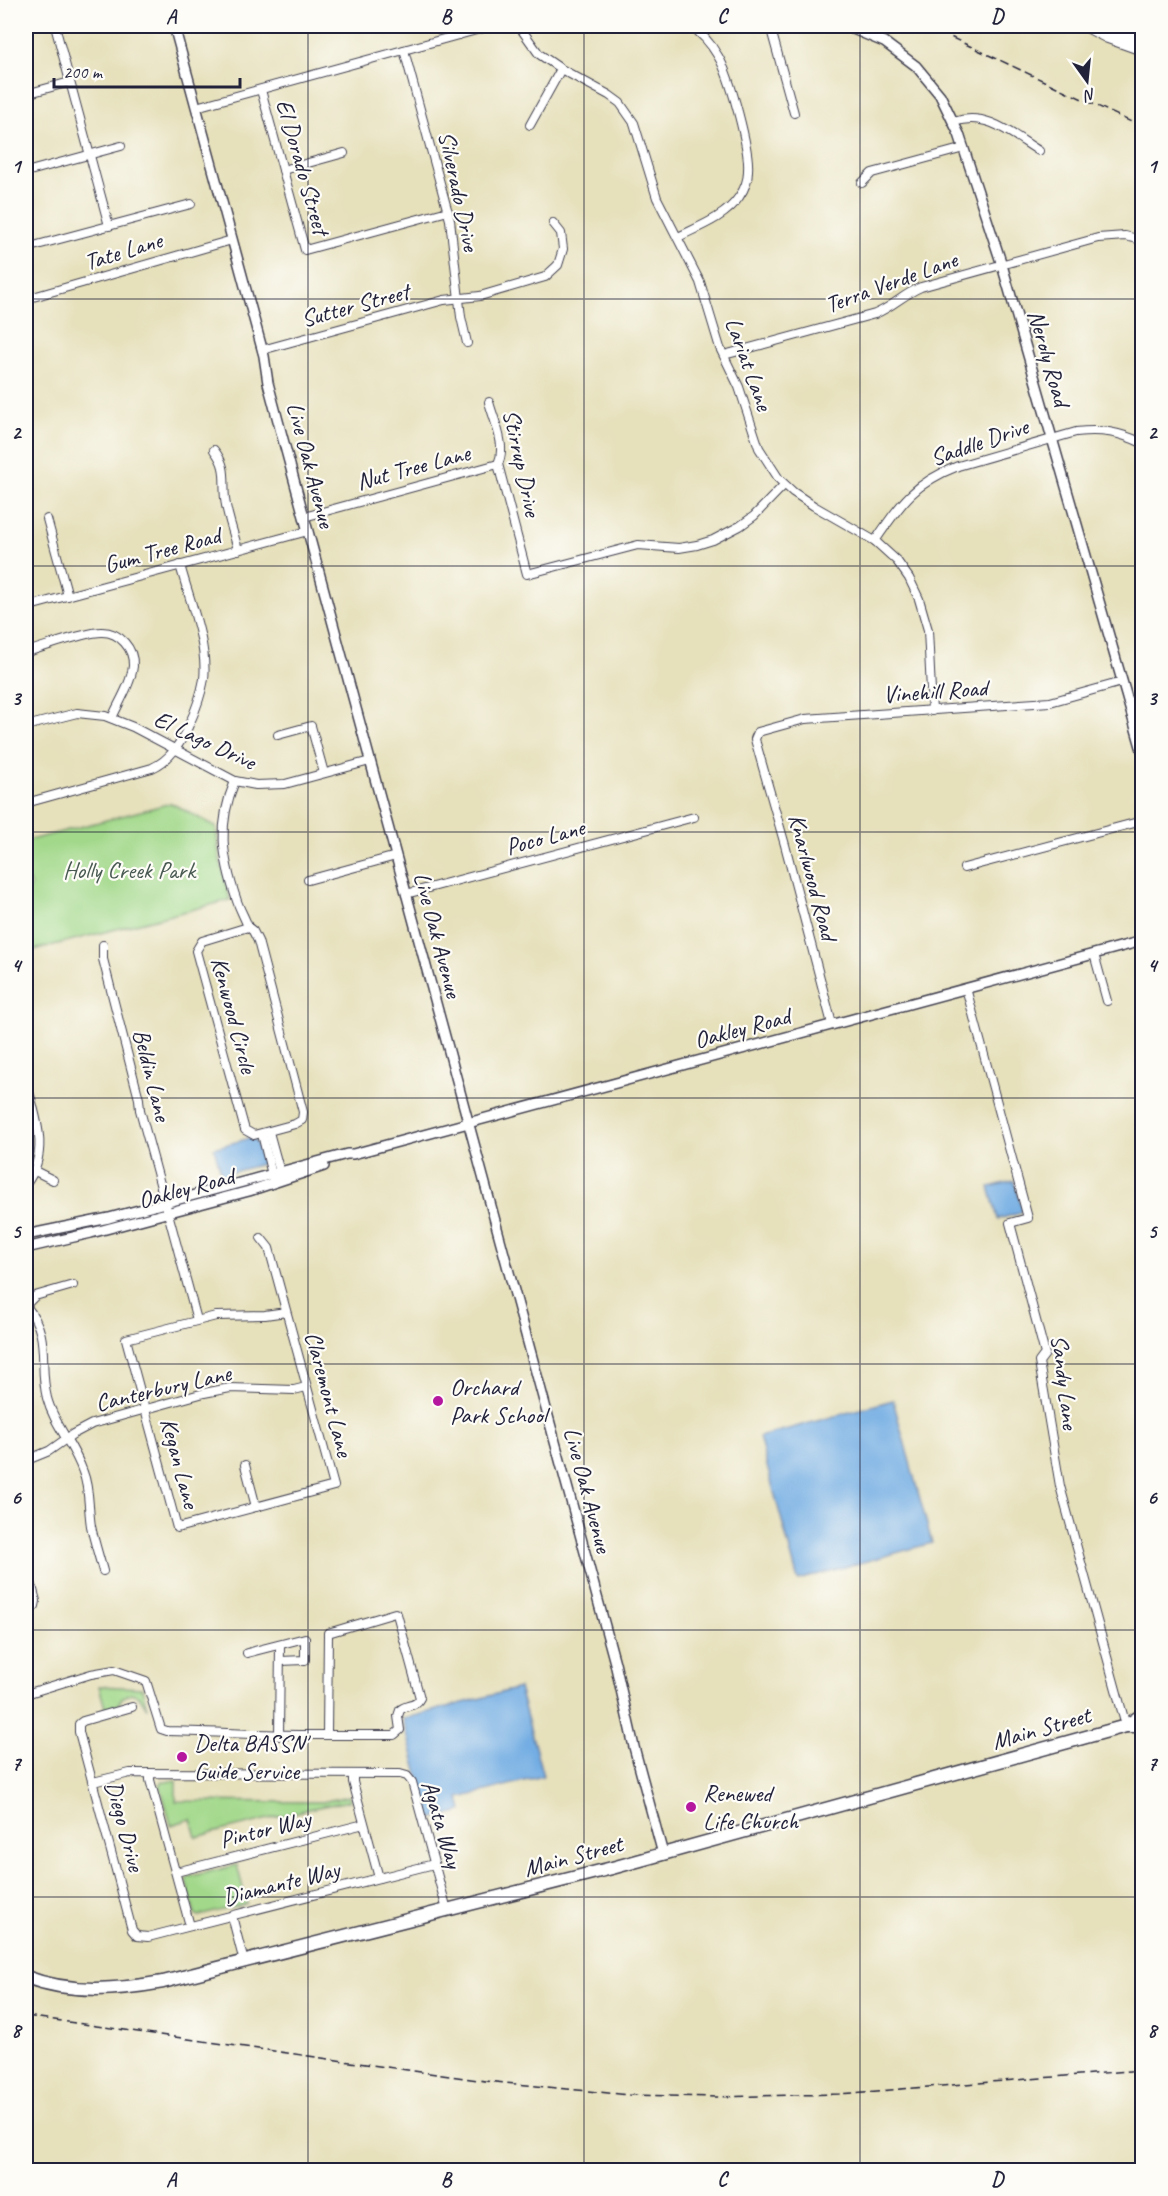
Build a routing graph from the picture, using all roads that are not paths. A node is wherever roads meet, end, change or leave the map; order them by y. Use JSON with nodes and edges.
{"nodes":[{"id":1,"x":54,"y":26,"type":"edge"},
{"id":2,"x":174,"y":26,"type":"edge"},
{"id":3,"x":456,"y":26,"type":"edge"},
{"id":4,"x":491,"y":26,"type":"edge"},
{"id":5,"x":519,"y":26,"type":"edge"},
{"id":6,"x":690,"y":26,"type":"edge"},
{"id":7,"x":770,"y":26,"type":"edge"},
{"id":8,"x":846,"y":26,"type":"edge"},
{"id":9,"x":1089,"y":26,"type":"edge"},
{"id":10,"x":1101,"y":26,"type":"edge"},
{"id":11,"x":459,"y":35,"type":"junction"},
{"id":12,"x":1143,"y":38,"type":"edge"},
{"id":13,"x":1143,"y":48,"type":"edge"},
{"id":14,"x":404,"y":50,"type":"junction"},
{"id":15,"x":561,"y":69,"type":"junction"},
{"id":16,"x":70,"y":82,"type":"junction"},
{"id":17,"x":261,"y":90,"type":"junction"},
{"id":18,"x":26,"y":94,"type":"edge"},
{"id":19,"x":196,"y":107,"type":"junction"},
{"id":20,"x":794,"y":113,"type":"dead end"},
{"id":21,"x":954,"y":122,"type":"junction"},
{"id":22,"x":530,"y":125,"type":"dead end"},
{"id":23,"x":121,"y":146,"type":"dead end"},
{"id":24,"x":964,"y":148,"type":"junction"},
{"id":25,"x":1039,"y":151,"type":"dead end"},
{"id":26,"x":344,"y":153,"type":"dead end"},
{"id":27,"x":89,"y":154,"type":"junction"},
{"id":28,"x":283,"y":170,"type":"junction"},
{"id":29,"x":26,"y":171,"type":"edge"},
{"id":30,"x":862,"y":183,"type":"dead end"},
{"id":31,"x":191,"y":204,"type":"dead end"},
{"id":32,"x":448,"y":211,"type":"junction"},
{"id":33,"x":553,"y":223,"type":"dead end"},
{"id":34,"x":109,"y":226,"type":"junction"},
{"id":35,"x":678,"y":237,"type":"junction"},
{"id":36,"x":232,"y":240,"type":"junction"},
{"id":37,"x":1143,"y":240,"type":"edge"},
{"id":38,"x":26,"y":248,"type":"edge"},
{"id":39,"x":1002,"y":265,"type":"junction"},
{"id":40,"x":26,"y":299,"type":"edge"},
{"id":41,"x":459,"y":299,"type":"junction"},
{"id":42,"x":467,"y":343,"type":"dead end"},
{"id":43,"x":262,"y":350,"type":"junction"},
{"id":44,"x":724,"y":355,"type":"junction"},
{"id":45,"x":489,"y":402,"type":"dead end"},
{"id":46,"x":1051,"y":438,"type":"junction"},
{"id":47,"x":1143,"y":443,"type":"edge"},
{"id":48,"x":214,"y":450,"type":"dead end"},
{"id":49,"x":498,"y":464,"type":"junction"},
{"id":50,"x":784,"y":485,"type":"junction"},
{"id":51,"x":304,"y":517,"type":"junction"},
{"id":52,"x":47,"y":519,"type":"dead end"},
{"id":53,"x":308,"y":531,"type":"junction"},
{"id":54,"x":875,"y":540,"type":"junction"},
{"id":55,"x":238,"y":550,"type":"junction"},
{"id":56,"x":180,"y":566,"type":"junction"},
{"id":57,"x":68,"y":596,"type":"junction"},
{"id":58,"x":26,"y":607,"type":"edge"},
{"id":59,"x":26,"y":652,"type":"edge"},
{"id":60,"x":1122,"y":682,"type":"junction"},
{"id":61,"x":932,"y":711,"type":"junction"},
{"id":62,"x":112,"y":718,"type":"junction"},
{"id":63,"x":26,"y":726,"type":"edge"},
{"id":64,"x":278,"y":735,"type":"dead end"},
{"id":65,"x":755,"y":739,"type":"joint"},
{"id":66,"x":175,"y":749,"type":"junction"},
{"id":67,"x":1143,"y":750,"type":"edge"},
{"id":68,"x":370,"y":760,"type":"junction"},
{"id":69,"x":324,"y":773,"type":"junction"},
{"id":70,"x":235,"y":781,"type":"junction"},
{"id":71,"x":26,"y":803,"type":"edge"},
{"id":72,"x":694,"y":817,"type":"dead end"},
{"id":73,"x":1143,"y":821,"type":"edge"},
{"id":74,"x":396,"y":856,"type":"junction"},
{"id":75,"x":964,"y":868,"type":"dead end"},
{"id":76,"x":308,"y":880,"type":"dead end"},
{"id":77,"x":406,"y":894,"type":"junction"},
{"id":78,"x":248,"y":927,"type":"junction"},
{"id":79,"x":1143,"y":941,"type":"edge"},
{"id":80,"x":103,"y":945,"type":"dead end"},
{"id":81,"x":1094,"y":954,"type":"junction"},
{"id":82,"x":966,"y":988,"type":"junction"},
{"id":83,"x":1107,"y":1000,"type":"dead end"},
{"id":84,"x":832,"y":1024,"type":"junction"},
{"id":85,"x":26,"y":1081,"type":"edge"},
{"id":86,"x":469,"y":1122,"type":"junction"},
{"id":87,"x":265,"y":1133,"type":"junction"},
{"id":88,"x":35,"y":1171,"type":"junction"},
{"id":89,"x":277,"y":1177,"type":"junction"},
{"id":90,"x":53,"y":1180,"type":"dead end"},
{"id":91,"x":26,"y":1184,"type":"edge"},
{"id":92,"x":166,"y":1208,"type":"junction"},
{"id":93,"x":26,"y":1235,"type":"edge"},
{"id":94,"x":261,"y":1238,"type":"dead end"},
{"id":95,"x":26,"y":1248,"type":"edge"},
{"id":96,"x":73,"y":1286,"type":"dead end"},
{"id":97,"x":26,"y":1306,"type":"edge"},
{"id":98,"x":286,"y":1312,"type":"junction"},
{"id":99,"x":197,"y":1320,"type":"junction"},
{"id":100,"x":306,"y":1387,"type":"junction"},
{"id":101,"x":146,"y":1409,"type":"junction"},
{"id":102,"x":67,"y":1438,"type":"junction"},
{"id":103,"x":27,"y":1460,"type":"dead end"},
{"id":104,"x":245,"y":1465,"type":"dead end"},
{"id":105,"x":256,"y":1507,"type":"junction"},
{"id":106,"x":26,"y":1564,"type":"edge"},
{"id":107,"x":103,"y":1571,"type":"dead end"},
{"id":108,"x":26,"y":1612,"type":"edge"},
{"id":109,"x":280,"y":1645,"type":"junction"},
{"id":110,"x":247,"y":1653,"type":"dead end"},
{"id":111,"x":280,"y":1660,"type":"junction"},
{"id":112,"x":26,"y":1694,"type":"edge"},
{"id":113,"x":132,"y":1707,"type":"dead end"},
{"id":114,"x":1143,"y":1715,"type":"edge"},
{"id":115,"x":1126,"y":1726,"type":"junction"},
{"id":116,"x":1143,"y":1726,"type":"edge"},
{"id":117,"x":327,"y":1735,"type":"junction"},
{"id":118,"x":279,"y":1736,"type":"junction"},
{"id":119,"x":150,"y":1773,"type":"junction"},
{"id":120,"x":353,"y":1774,"type":"junction"},
{"id":121,"x":93,"y":1782,"type":"junction"},
{"id":122,"x":364,"y":1824,"type":"junction"},
{"id":123,"x":663,"y":1854,"type":"junction"},
{"id":124,"x":434,"y":1864,"type":"junction"},
{"id":125,"x":176,"y":1872,"type":"junction"},
{"id":126,"x":380,"y":1878,"type":"junction"},
{"id":127,"x":447,"y":1910,"type":"junction"},
{"id":128,"x":232,"y":1916,"type":"junction"},
{"id":129,"x":190,"y":1926,"type":"junction"},
{"id":130,"x":137,"y":1936,"type":"joint"},
{"id":131,"x":244,"y":1962,"type":"junction"},
{"id":132,"x":26,"y":1977,"type":"edge"}],
"edges":[{"from":1,"to":16,"type":"street"},
{"from":2,"to":19,"type":"street","name":"Live Oak Avenue"},
{"from":3,"to":11,"type":"street"},
{"from":4,"to":11,"type":"street"},
{"from":5,"to":15,"type":"street","name":"Lariat Lane"},
{"from":6,"to":35,"type":"street"},
{"from":7,"to":20,"type":"street"},
{"from":8,"to":21,"type":"street","name":"Neroly Road"},
{"from":9,"to":13,"type":"highway"},
{"from":10,"to":12,"type":"highway"},
{"from":11,"to":14,"type":"street"},
{"from":14,"to":17,"type":"street"},
{"from":14,"to":32,"type":"street","name":"Silverado Drive"},
{"from":15,"to":22,"type":"street"},
{"from":15,"to":35,"type":"street","name":"Lariat Lane"},
{"from":16,"to":18,"type":"street"},
{"from":16,"to":27,"type":"street"},
{"from":17,"to":19,"type":"street"},
{"from":17,"to":28,"type":"street","name":"El Dorado Street"},
{"from":19,"to":36,"type":"street","name":"Live Oak Avenue"},
{"from":21,"to":24,"type":"street","name":"Neroly Road"},
{"from":21,"to":25,"type":"street"},
{"from":23,"to":27,"type":"street"},
{"from":24,"to":30,"type":"street"},
{"from":24,"to":39,"type":"street","name":"Neroly Road"},
{"from":26,"to":28,"type":"street"},
{"from":27,"to":29,"type":"street"},
{"from":27,"to":34,"type":"street"},
{"from":28,"to":32,"type":"street","name":"El Dorado Street"},
{"from":31,"to":34,"type":"street"},
{"from":32,"to":41,"type":"street","name":"Silverado Drive"},
{"from":33,"to":41,"type":"street","name":"Sutter Street"},
{"from":34,"to":38,"type":"street"},
{"from":35,"to":44,"type":"street","name":"Lariat Lane"},
{"from":36,"to":40,"type":"street","name":"Tate Lane"},
{"from":36,"to":43,"type":"street","name":"Live Oak Avenue"},
{"from":37,"to":39,"type":"street","name":"Terra Verde Lane"},
{"from":39,"to":44,"type":"street","name":"Terra Verde Lane"},
{"from":39,"to":46,"type":"street","name":"Neroly Road"},
{"from":41,"to":42,"type":"street","name":"Silverado Drive"},
{"from":41,"to":43,"type":"street","name":"Sutter Street"},
{"from":43,"to":51,"type":"street","name":"Live Oak Avenue"},
{"from":44,"to":50,"type":"street","name":"Lariat Lane"},
{"from":45,"to":49,"type":"street","name":"Stirrup Drive"},
{"from":46,"to":47,"type":"street","name":"Saddle Drive"},
{"from":46,"to":54,"type":"street","name":"Saddle Drive"},
{"from":46,"to":60,"type":"street","name":"Neroly Road"},
{"from":48,"to":55,"type":"street"},
{"from":49,"to":50,"type":"street","name":"Stirrup Drive"},
{"from":49,"to":51,"type":"street","name":"Nut Tree Lane"},
{"from":50,"to":54,"type":"street","name":"Lariat Lane"},
{"from":51,"to":53,"type":"street","name":"Live Oak Avenue"},
{"from":52,"to":57,"type":"street"},
{"from":53,"to":55,"type":"street","name":"Gum Tree Road"},
{"from":53,"to":68,"type":"street","name":"Live Oak Avenue"},
{"from":54,"to":61,"type":"street","name":"Lariat Lane"},
{"from":55,"to":56,"type":"street","name":"Gum Tree Road"},
{"from":56,"to":57,"type":"street","name":"Gum Tree Road"},
{"from":56,"to":66,"type":"street"},
{"from":57,"to":58,"type":"street","name":"Gum Tree Road"},
{"from":59,"to":62,"type":"street"},
{"from":60,"to":61,"type":"street","name":"Vinehill Road"},
{"from":60,"to":67,"type":"street","name":"Neroly Road"},
{"from":61,"to":65,"type":"street","name":"Vinehill Road"},
{"from":62,"to":63,"type":"street","name":"El Lago Drive"},
{"from":62,"to":66,"type":"street","name":"El Lago Drive"},
{"from":64,"to":69,"type":"street"},
{"from":65,"to":84,"type":"street","name":"Knarlwood Road"},
{"from":66,"to":70,"type":"street","name":"El Lago Drive"},
{"from":66,"to":71,"type":"street"},
{"from":68,"to":69,"type":"street","name":"El Lago Drive"},
{"from":68,"to":74,"type":"street","name":"Live Oak Avenue"},
{"from":69,"to":70,"type":"street","name":"El Lago Drive"},
{"from":70,"to":78,"type":"street","name":"Kenwood Circle"},
{"from":72,"to":77,"type":"street","name":"Poco Lane"},
{"from":73,"to":75,"type":"street"},
{"from":74,"to":76,"type":"street"},
{"from":74,"to":77,"type":"street","name":"Live Oak Avenue"},
{"from":77,"to":86,"type":"street","name":"Live Oak Avenue"},
{"from":78,"to":87,"type":"street","name":"Kenwood Circle"},
{"from":78,"to":87,"type":"street","name":"Kenwood Circle"},
{"from":79,"to":81,"type":"street","name":"Oakley Road"},
{"from":80,"to":92,"type":"street","name":"Beldin Lane"},
{"from":81,"to":82,"type":"street","name":"Oakley Road"},
{"from":81,"to":83,"type":"street"},
{"from":82,"to":84,"type":"street","name":"Oakley Road"},
{"from":82,"to":115,"type":"street","name":"Sandy Lane"},
{"from":84,"to":86,"type":"street","name":"Oakley Road"},
{"from":85,"to":88,"type":"street"},
{"from":86,"to":89,"type":"street","name":"Oakley Road"},
{"from":86,"to":123,"type":"street","name":"Live Oak Avenue"},
{"from":87,"to":89,"type":"street"},
{"from":88,"to":90,"type":"street"},
{"from":88,"to":91,"type":"street"},
{"from":89,"to":92,"type":"street","name":"Oakley Road"},
{"from":92,"to":93,"type":"street","name":"Oakley Road"},
{"from":92,"to":95,"type":"street","name":"Oakley Road"},
{"from":92,"to":99,"type":"street","name":"Beldin Lane"},
{"from":94,"to":98,"type":"street","name":"Claremont Lane"},
{"from":96,"to":97,"type":"street"},
{"from":97,"to":102,"type":"street"},
{"from":98,"to":99,"type":"street"},
{"from":98,"to":100,"type":"street","name":"Claremont Lane"},
{"from":99,"to":101,"type":"street","name":"Kegan Lane"},
{"from":100,"to":101,"type":"street","name":"Canterbury Lane"},
{"from":100,"to":105,"type":"street","name":"Claremont Lane"},
{"from":101,"to":102,"type":"street","name":"Canterbury Lane"},
{"from":101,"to":105,"type":"street","name":"Kegan Lane"},
{"from":102,"to":103,"type":"street","name":"Canterbury Lane"},
{"from":102,"to":107,"type":"street"},
{"from":104,"to":105,"type":"street"},
{"from":106,"to":108,"type":"street"},
{"from":109,"to":110,"type":"street"},
{"from":109,"to":111,"type":"street"},
{"from":109,"to":111,"type":"street"},
{"from":111,"to":118,"type":"street"},
{"from":112,"to":118,"type":"street"},
{"from":113,"to":121,"type":"street","name":"Diego Drive"},
{"from":114,"to":115,"type":"main road","name":"Main Street"},
{"from":115,"to":116,"type":"main road","name":"Main Street"},
{"from":115,"to":123,"type":"main road","name":"Main Street"},
{"from":117,"to":117,"type":"street"},
{"from":117,"to":118,"type":"street"},
{"from":119,"to":120,"type":"street","name":"Agata Way"},
{"from":119,"to":121,"type":"street","name":"Agata Way"},
{"from":119,"to":125,"type":"street"},
{"from":120,"to":122,"type":"street"},
{"from":120,"to":124,"type":"street","name":"Agata Way"},
{"from":121,"to":130,"type":"street","name":"Diego Drive"},
{"from":122,"to":125,"type":"street","name":"Pintor Way"},
{"from":122,"to":126,"type":"street"},
{"from":123,"to":127,"type":"main road","name":"Main Street"},
{"from":124,"to":126,"type":"street","name":"Diamante Way"},
{"from":124,"to":127,"type":"street","name":"Agata Way"},
{"from":125,"to":129,"type":"street"},
{"from":126,"to":128,"type":"street","name":"Diamante Way"},
{"from":127,"to":131,"type":"main road","name":"Main Street"},
{"from":128,"to":129,"type":"street","name":"Diamante Way"},
{"from":128,"to":131,"type":"street"},
{"from":129,"to":130,"type":"street","name":"Diamante Way"},
{"from":131,"to":132,"type":"main road","name":"Main Street"}]}
